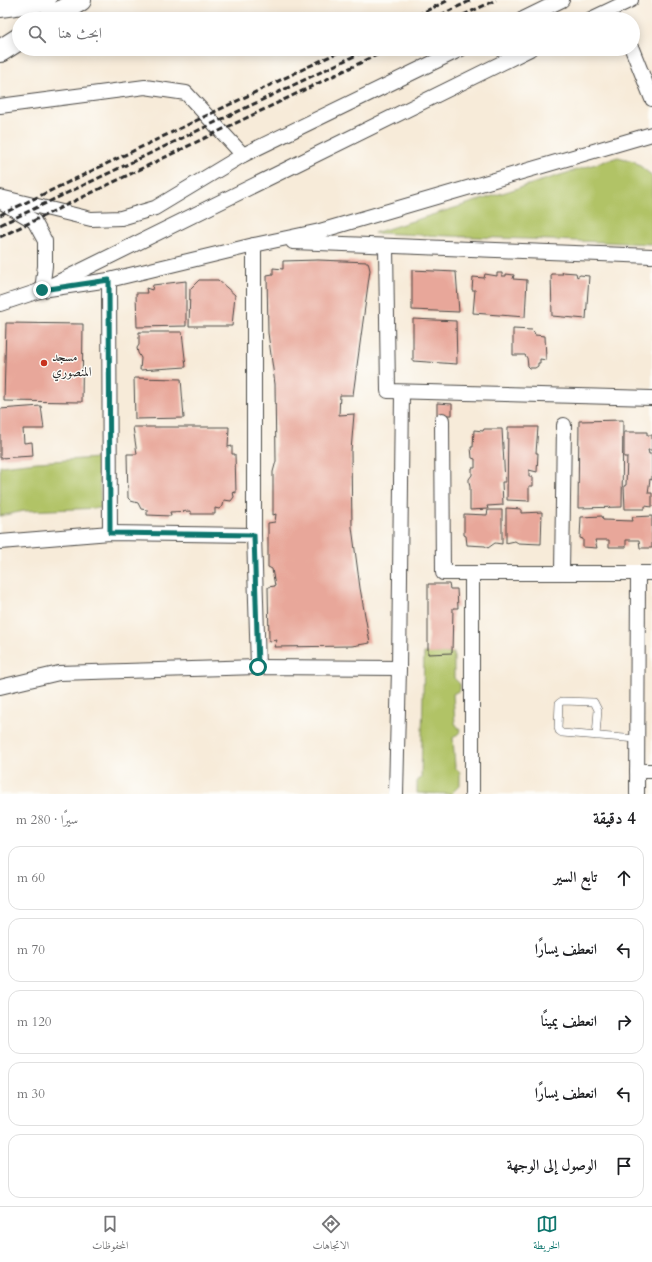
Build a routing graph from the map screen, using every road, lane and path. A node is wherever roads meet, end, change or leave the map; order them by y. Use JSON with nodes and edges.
{"nodes":[{"id":1,"x":45,"y":0,"type":"edge"},
{"id":2,"x":80,"y":0,"type":"edge"},
{"id":3,"x":562,"y":0,"type":"edge"},
{"id":4,"x":630,"y":0,"type":"edge"},
{"id":5,"x":0,"y":6,"type":"edge"},
{"id":6,"x":616,"y":9,"type":"edge"},
{"id":7,"x":61,"y":12,"type":"edge"},
{"id":8,"x":537,"y":12,"type":"edge"},
{"id":9,"x":12,"y":43,"type":"edge"},
{"id":10,"x":0,"y":51,"type":"edge"},
{"id":11,"x":447,"y":56,"type":"edge"},
{"id":12,"x":516,"y":56,"type":"edge"},
{"id":13,"x":635,"y":56,"type":"edge"},
{"id":14,"x":652,"y":99,"type":"edge"},
{"id":15,"x":0,"y":106,"type":"edge"},
{"id":16,"x":652,"y":134,"type":"edge"},
{"id":17,"x":243,"y":155,"type":"junction"},
{"id":18,"x":0,"y":197,"type":"edge"},
{"id":19,"x":0,"y":201,"type":"edge"},
{"id":20,"x":273,"y":241,"type":"junction"},
{"id":21,"x":254,"y":245,"type":"junction"},
{"id":22,"x":386,"y":246,"type":"junction"},
{"id":23,"x":652,"y":256,"type":"edge"},
{"id":24,"x":109,"y":280,"type":"junction"},
{"id":25,"x":42,"y":290,"type":"junction"},
{"id":26,"x":0,"y":304,"type":"edge"},
{"id":27,"x":402,"y":392,"type":"junction"},
{"id":28,"x":652,"y":398,"type":"edge"},
{"id":29,"x":442,"y":420,"type":"dead end"},
{"id":30,"x":564,"y":425,"type":"dead end"},
{"id":31,"x":110,"y":533,"type":"junction"},
{"id":32,"x":254,"y":535,"type":"junction"},
{"id":33,"x":0,"y":542,"type":"edge"},
{"id":34,"x":638,"y":572,"type":"junction"},
{"id":35,"x":472,"y":573,"type":"junction"},
{"id":36,"x":562,"y":573,"type":"junction"},
{"id":37,"x":652,"y":573,"type":"edge"},
{"id":38,"x":258,"y":667,"type":"junction"},
{"id":39,"x":399,"y":668,"type":"junction"},
{"id":40,"x":0,"y":687,"type":"edge"},
{"id":41,"x":596,"y":736,"type":"junction"},
{"id":42,"x":637,"y":739,"type":"junction"},
{"id":43,"x":637,"y":771,"type":"junction"},
{"id":44,"x":652,"y":771,"type":"edge"},
{"id":45,"x":396,"y":794,"type":"edge"},
{"id":46,"x":472,"y":794,"type":"edge"},
{"id":47,"x":637,"y":794,"type":"edge"}],
"edges":[{"from":1,"to":5,"type":"highway"},
{"from":2,"to":7,"type":"highway"},
{"from":3,"to":8,"type":"street"},
{"from":4,"to":6,"type":"street"},
{"from":9,"to":10,"type":"highway"},
{"from":11,"to":17,"type":"street"},
{"from":12,"to":25,"type":"street"},
{"from":13,"to":14,"type":"street"},
{"from":15,"to":17,"type":"street"},
{"from":16,"to":20,"type":"street"},
{"from":17,"to":18,"type":"street"},
{"from":19,"to":25,"type":"street"},
{"from":20,"to":21,"type":"street"},
{"from":20,"to":22,"type":"street"},
{"from":21,"to":24,"type":"street"},
{"from":21,"to":32,"type":"street"},
{"from":22,"to":23,"type":"street"},
{"from":22,"to":27,"type":"street"},
{"from":24,"to":25,"type":"street"},
{"from":24,"to":31,"type":"street"},
{"from":25,"to":26,"type":"street"},
{"from":27,"to":28,"type":"street"},
{"from":27,"to":39,"type":"street"},
{"from":29,"to":35,"type":"street"},
{"from":30,"to":36,"type":"street"},
{"from":31,"to":32,"type":"street"},
{"from":31,"to":33,"type":"street"},
{"from":32,"to":38,"type":"street"},
{"from":34,"to":36,"type":"street"},
{"from":34,"to":37,"type":"street"},
{"from":34,"to":42,"type":"street"},
{"from":35,"to":36,"type":"street"},
{"from":35,"to":46,"type":"street"},
{"from":38,"to":39,"type":"street"},
{"from":38,"to":40,"type":"street"},
{"from":39,"to":45,"type":"street"},
{"from":41,"to":41,"type":"lane"},
{"from":41,"to":42,"type":"lane"},
{"from":42,"to":43,"type":"street"},
{"from":43,"to":44,"type":"street"},
{"from":43,"to":47,"type":"street"}]}
